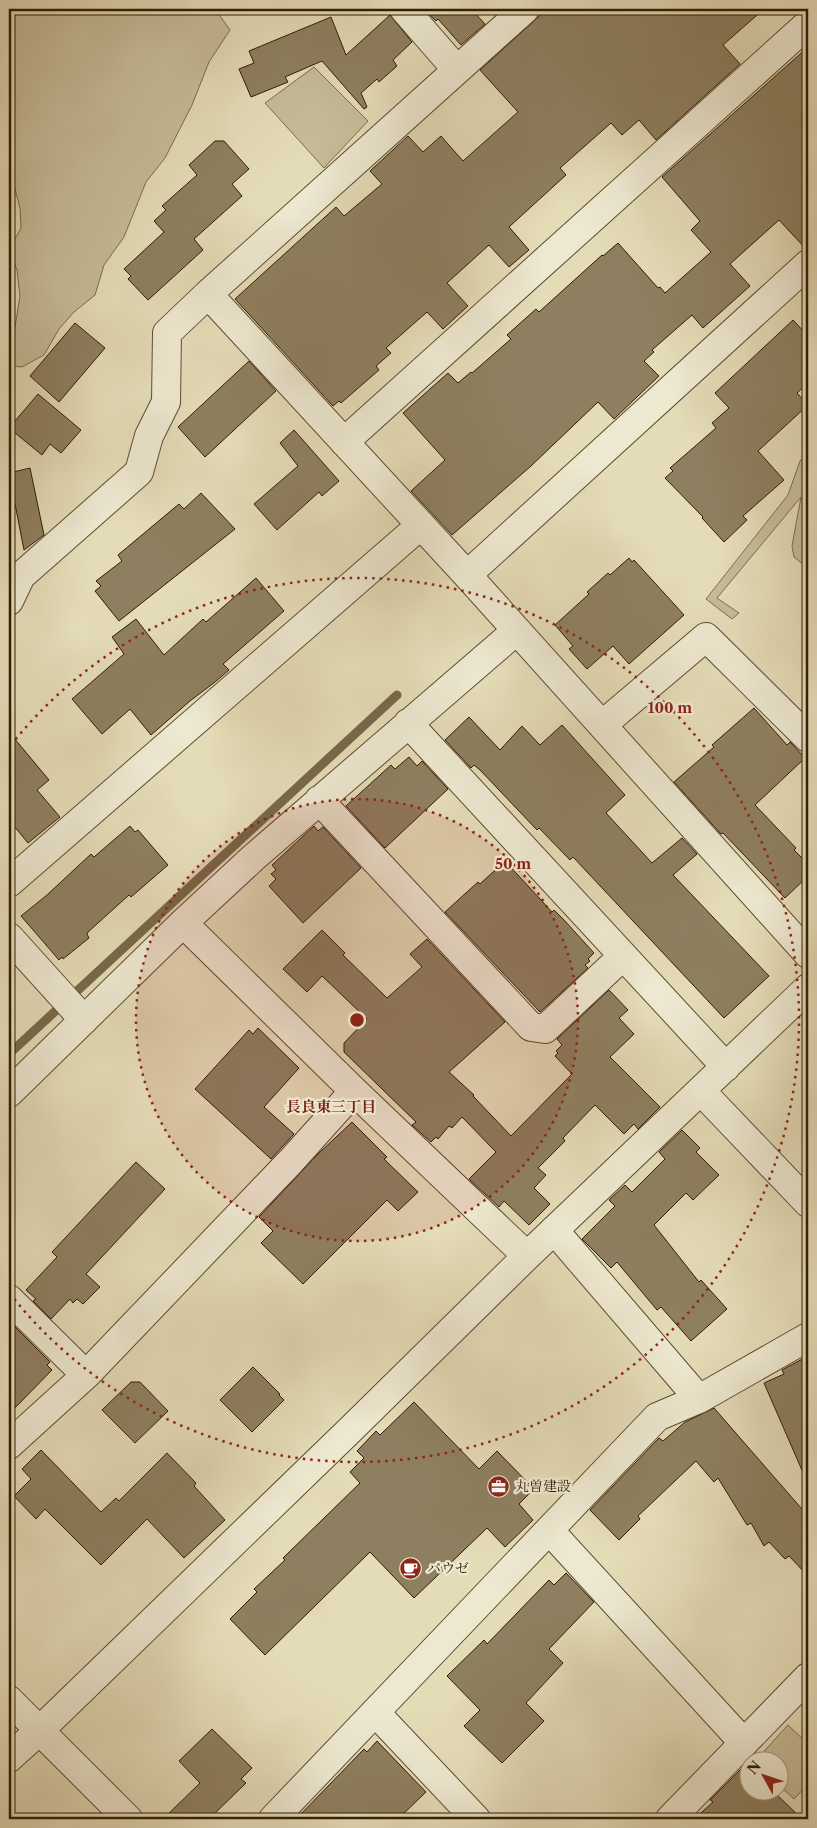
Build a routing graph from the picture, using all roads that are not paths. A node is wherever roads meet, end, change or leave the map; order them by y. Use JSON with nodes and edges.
{"nodes":[{"id":1,"x":404,"y":9,"type":"edge"},
{"id":2,"x":525,"y":9,"type":"edge"},
{"id":3,"x":808,"y":24,"type":"edge"},
{"id":4,"x":458,"y":70,"type":"junction"},
{"id":5,"x":808,"y":264,"type":"edge"},
{"id":6,"x":208,"y":294,"type":"junction"},
{"id":7,"x":344,"y":442,"type":"junction"},
{"id":8,"x":421,"y":525,"type":"junction"},
{"id":9,"x":467,"y":575,"type":"junction"},
{"id":10,"x":9,"y":601,"type":"edge"},
{"id":11,"x":516,"y":631,"type":"junction"},
{"id":12,"x":408,"y":723,"type":"junction"},
{"id":13,"x":602,"y":725,"type":"junction"},
{"id":14,"x":808,"y":738,"type":"edge"},
{"id":15,"x":319,"y":800,"type":"junction"},
{"id":16,"x":9,"y":882,"type":"edge"},
{"id":17,"x":183,"y":923,"type":"junction"},
{"id":18,"x":9,"y":937,"type":"edge"},
{"id":19,"x":808,"y":954,"type":"edge"},
{"id":20,"x":623,"y":956,"type":"junction"},
{"id":21,"x":808,"y":988,"type":"edge"},
{"id":22,"x":70,"y":1005,"type":"junction"},
{"id":23,"x":726,"y":1067,"type":"junction"},
{"id":24,"x":701,"y":1090,"type":"junction"},
{"id":25,"x":354,"y":1091,"type":"junction"},
{"id":26,"x":9,"y":1093,"type":"edge"},
{"id":27,"x":808,"y":1203,"type":"edge"},
{"id":28,"x":554,"y":1230,"type":"junction"},
{"id":29,"x":527,"y":1256,"type":"junction"},
{"id":30,"x":9,"y":1299,"type":"edge"},
{"id":31,"x":808,"y":1337,"type":"edge"},
{"id":32,"x":86,"y":1375,"type":"junction"},
{"id":33,"x":699,"y":1399,"type":"junction"},
{"id":34,"x":9,"y":1445,"type":"edge"},
{"id":35,"x":549,"y":1530,"type":"junction"},
{"id":36,"x":808,"y":1677,"type":"edge"},
{"id":37,"x":9,"y":1700,"type":"edge"},
{"id":38,"x":375,"y":1712,"type":"junction"},
{"id":39,"x":39,"y":1731,"type":"junction"},
{"id":40,"x":744,"y":1743,"type":"junction"},
{"id":41,"x":9,"y":1758,"type":"edge"},
{"id":42,"x":128,"y":1819,"type":"edge"},
{"id":43,"x":273,"y":1819,"type":"edge"},
{"id":44,"x":476,"y":1819,"type":"edge"},
{"id":45,"x":670,"y":1819,"type":"edge"}],
"edges":[{"from":1,"to":4,"type":"street"},
{"from":2,"to":4,"type":"street"},
{"from":3,"to":7,"type":"street"},
{"from":4,"to":6,"type":"street"},
{"from":5,"to":9,"type":"street"},
{"from":6,"to":7,"type":"street"},
{"from":6,"to":10,"type":"street"},
{"from":7,"to":8,"type":"street"},
{"from":8,"to":9,"type":"street"},
{"from":8,"to":16,"type":"street"},
{"from":9,"to":11,"type":"street"},
{"from":11,"to":12,"type":"street"},
{"from":11,"to":13,"type":"street"},
{"from":12,"to":15,"type":"street"},
{"from":12,"to":20,"type":"street"},
{"from":13,"to":14,"type":"street"},
{"from":13,"to":19,"type":"street"},
{"from":15,"to":17,"type":"street"},
{"from":15,"to":20,"type":"street"},
{"from":17,"to":22,"type":"street"},
{"from":17,"to":25,"type":"street"},
{"from":18,"to":22,"type":"street"},
{"from":20,"to":23,"type":"street"},
{"from":21,"to":23,"type":"street"},
{"from":22,"to":26,"type":"street"},
{"from":23,"to":24,"type":"street"},
{"from":24,"to":27,"type":"street"},
{"from":24,"to":28,"type":"street"},
{"from":25,"to":29,"type":"street"},
{"from":25,"to":32,"type":"street"},
{"from":28,"to":29,"type":"street"},
{"from":28,"to":33,"type":"street"},
{"from":29,"to":39,"type":"street"},
{"from":30,"to":32,"type":"street"},
{"from":31,"to":33,"type":"street"},
{"from":32,"to":34,"type":"street"},
{"from":33,"to":35,"type":"street"},
{"from":35,"to":38,"type":"street"},
{"from":35,"to":40,"type":"street"},
{"from":36,"to":40,"type":"street"},
{"from":37,"to":39,"type":"street"},
{"from":38,"to":43,"type":"street"},
{"from":38,"to":44,"type":"street"},
{"from":39,"to":41,"type":"street"},
{"from":39,"to":42,"type":"street"},
{"from":40,"to":45,"type":"street"}]}
